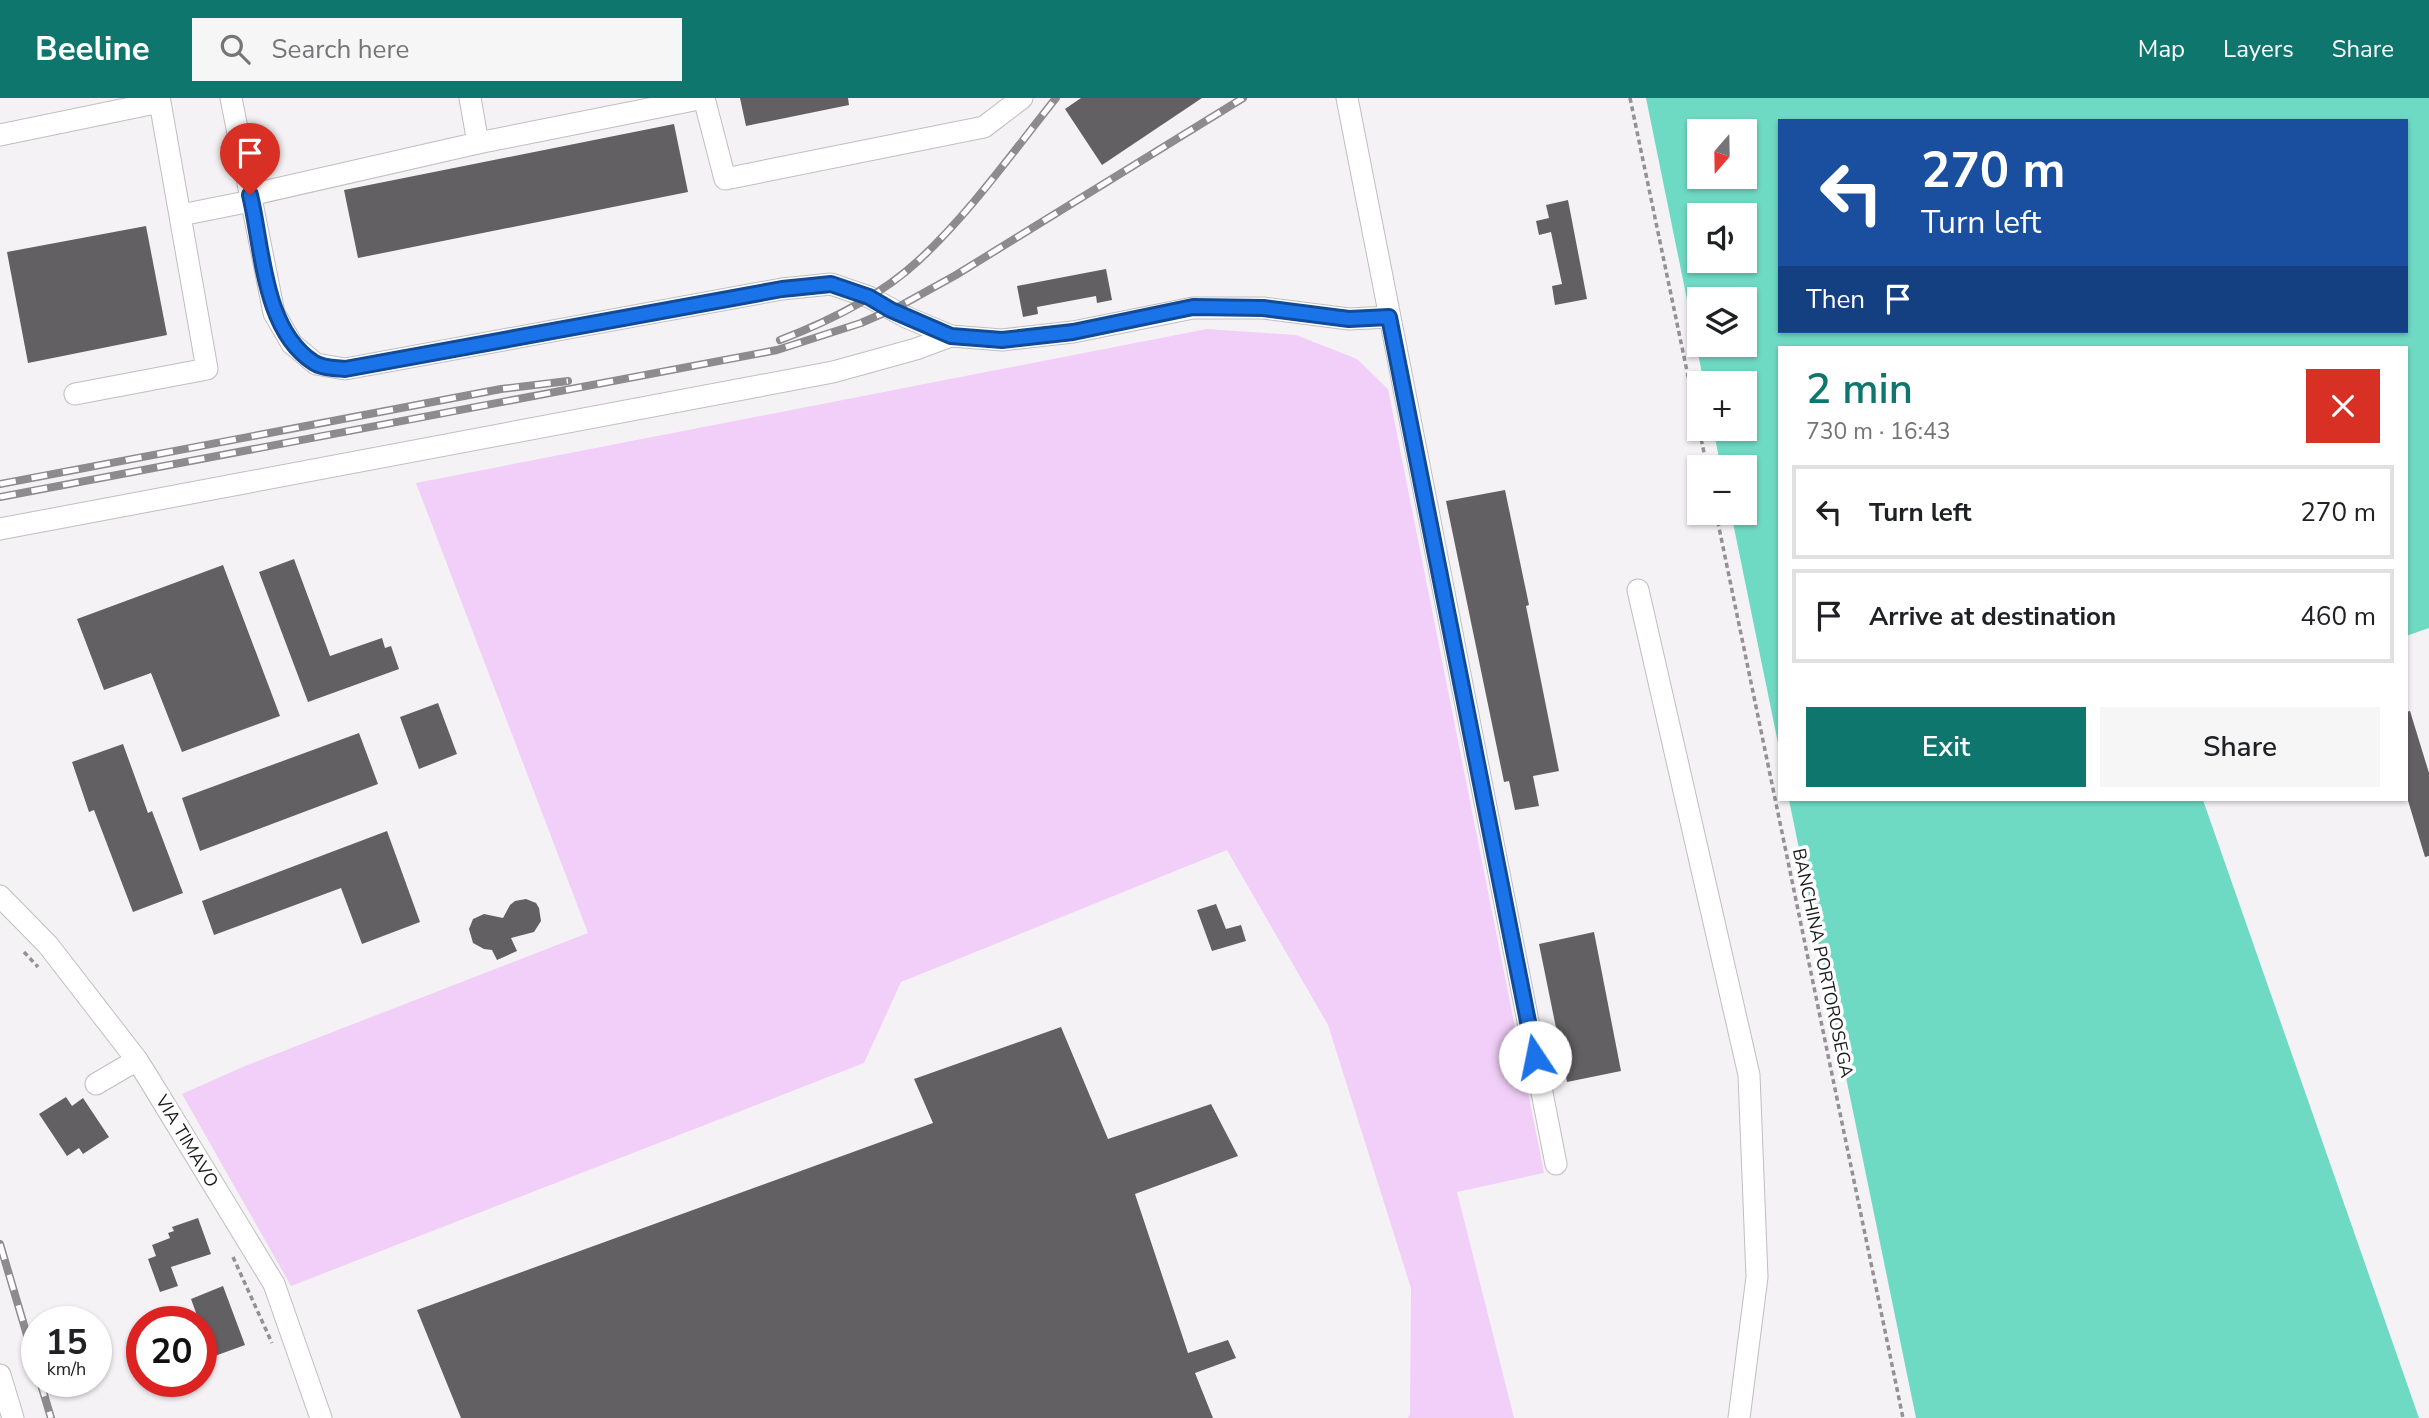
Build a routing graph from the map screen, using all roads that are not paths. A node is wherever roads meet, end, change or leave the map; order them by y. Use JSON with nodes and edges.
{"nodes":[{"id":1,"x":231,"y":98,"type":"edge"},
{"id":2,"x":470,"y":98,"type":"edge"},
{"id":3,"x":1022,"y":98,"type":"edge"},
{"id":4,"x":1347,"y":98,"type":"edge"},
{"id":5,"x":0,"y":135,"type":"edge"},
{"id":6,"x":478,"y":142,"type":"junction"},
{"id":7,"x":250,"y":198,"type":"junction"},
{"id":8,"x":181,"y":215,"type":"junction"},
{"id":9,"x":1389,"y":317,"type":"junction"},
{"id":10,"x":951,"y":336,"type":"junction"},
{"id":11,"x":75,"y":394,"type":"dead end"},
{"id":12,"x":0,"y":529,"type":"edge"},
{"id":13,"x":1637,"y":590,"type":"dead end"},
{"id":14,"x":0,"y":896,"type":"edge"},
{"id":15,"x":137,"y":1060,"type":"junction"},
{"id":16,"x":96,"y":1084,"type":"dead end"},
{"id":17,"x":1556,"y":1164,"type":"dead end"},
{"id":18,"x":0,"y":1375,"type":"edge"},
{"id":19,"x":13,"y":1418,"type":"edge"},
{"id":20,"x":321,"y":1418,"type":"edge"},
{"id":21,"x":1739,"y":1418,"type":"edge"}],
"edges":[{"from":1,"to":7,"type":"street"},
{"from":2,"to":6,"type":"street"},
{"from":3,"to":6,"type":"street"},
{"from":4,"to":9,"type":"street"},
{"from":5,"to":8,"type":"street"},
{"from":6,"to":7,"type":"street"},
{"from":7,"to":8,"type":"street"},
{"from":7,"to":10,"type":"street"},
{"from":8,"to":11,"type":"street"},
{"from":9,"to":10,"type":"street"},
{"from":9,"to":17,"type":"street"},
{"from":10,"to":12,"type":"street"},
{"from":13,"to":21,"type":"street"},
{"from":14,"to":15,"type":"street","name":"VIA TIMAVO"},
{"from":15,"to":16,"type":"street"},
{"from":15,"to":20,"type":"street","name":"VIA TIMAVO"},
{"from":18,"to":19,"type":"street"}]}
